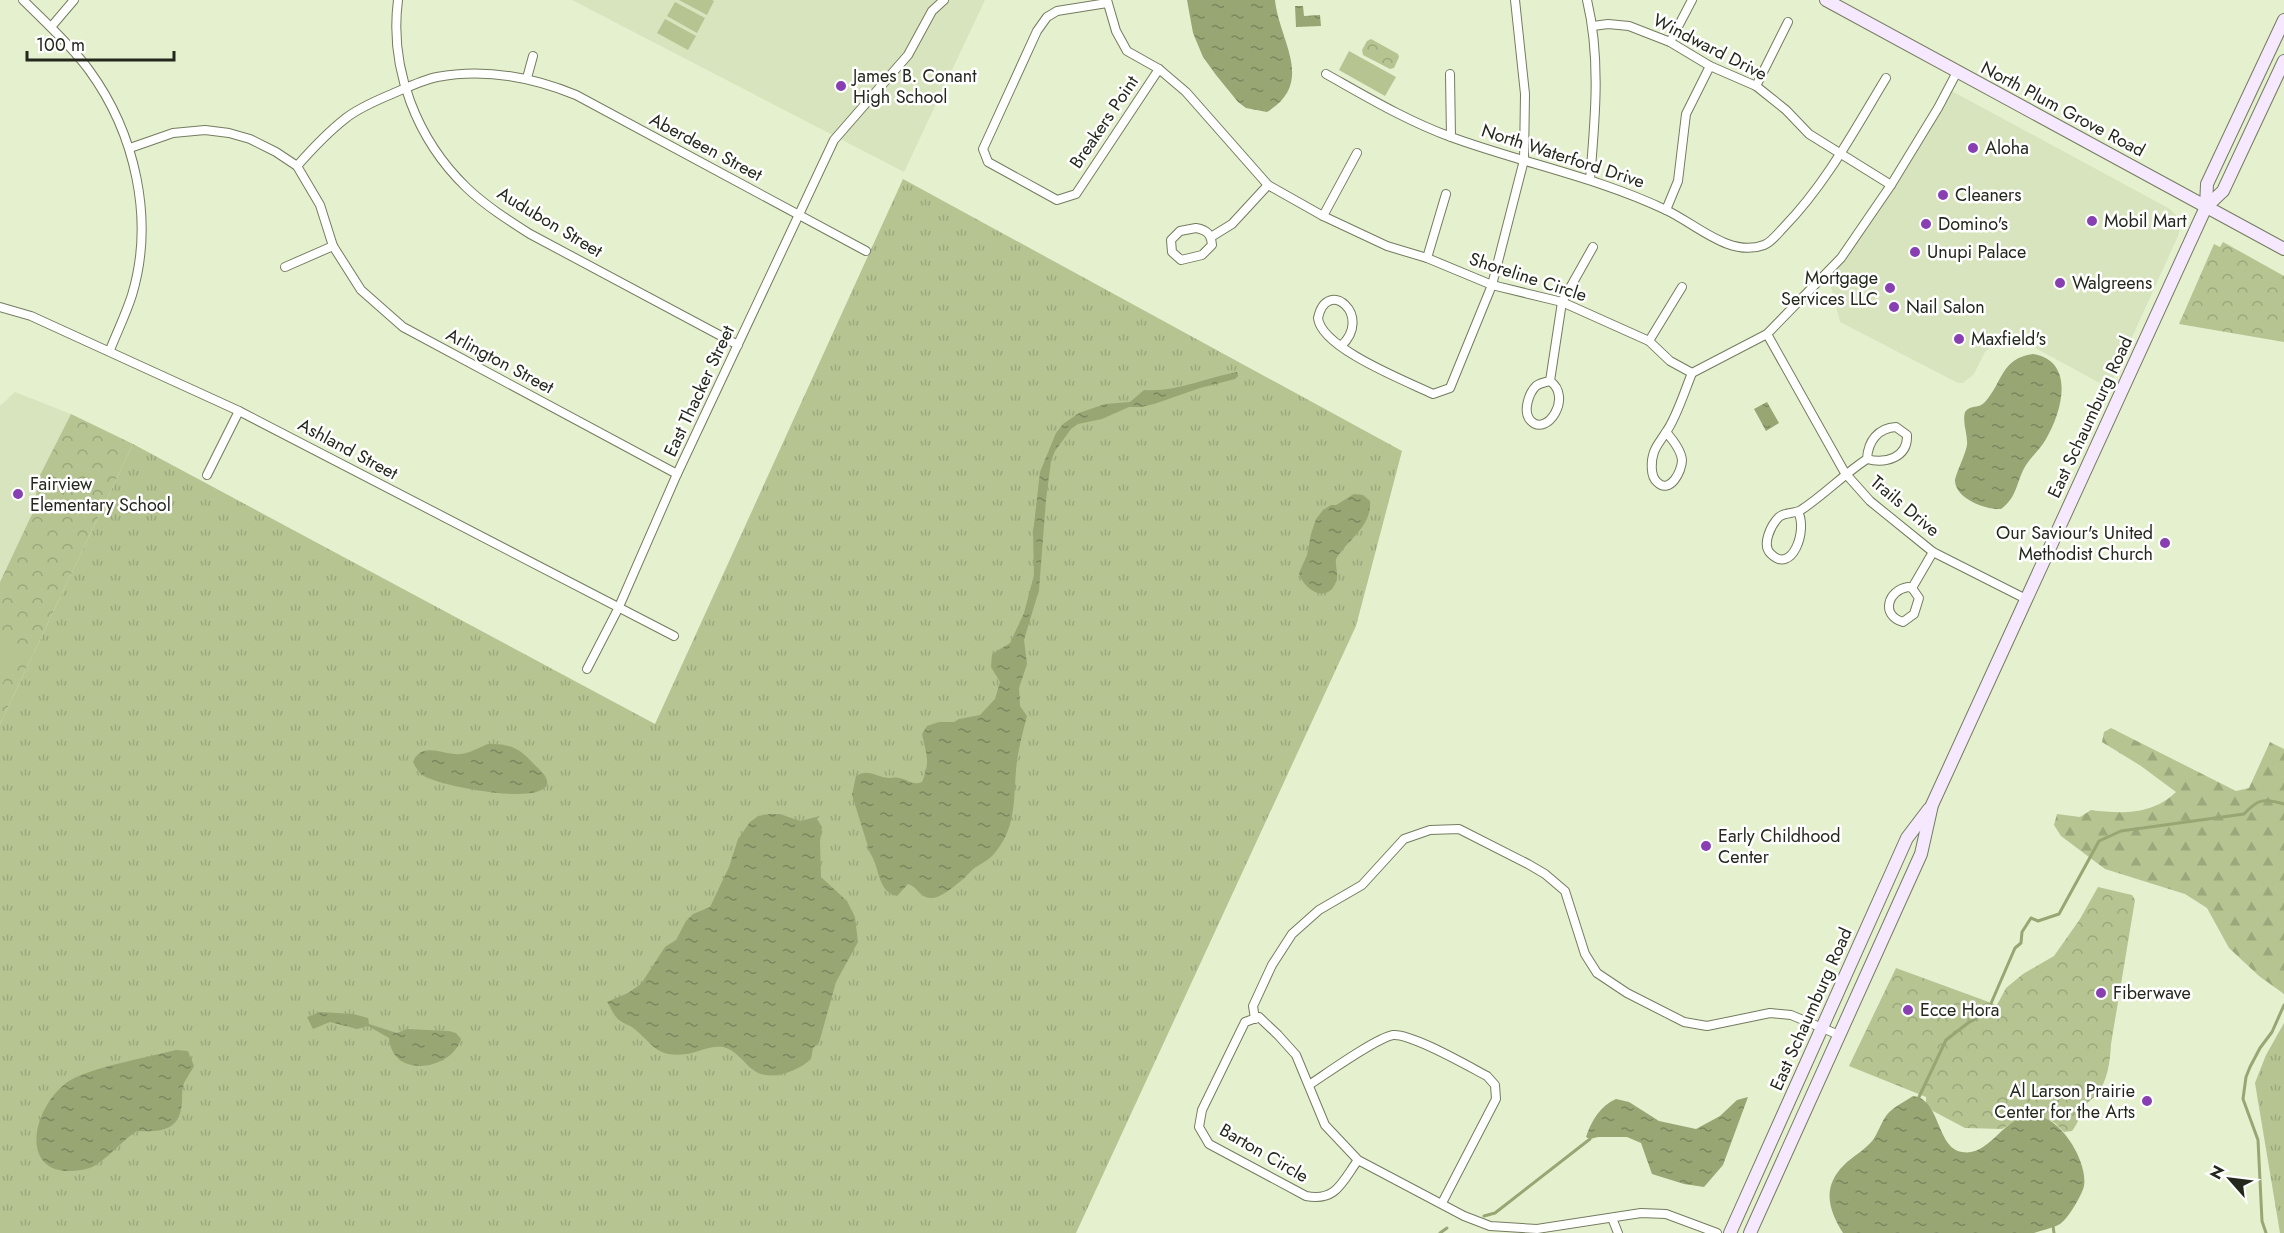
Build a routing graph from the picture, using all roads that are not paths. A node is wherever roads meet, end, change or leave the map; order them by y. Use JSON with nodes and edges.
{"nodes":[{"id":1,"x":23,"y":0,"type":"edge"},
{"id":2,"x":74,"y":0,"type":"edge"},
{"id":3,"x":398,"y":0,"type":"edge"},
{"id":4,"x":944,"y":0,"type":"edge"},
{"id":5,"x":1515,"y":0,"type":"edge"},
{"id":6,"x":1587,"y":0,"type":"edge"},
{"id":7,"x":1692,"y":0,"type":"edge"},
{"id":8,"x":1826,"y":0,"type":"edge"},
{"id":9,"x":1107,"y":2,"type":"edge"},
{"id":10,"x":2284,"y":20,"type":"edge"},
{"id":11,"x":1788,"y":22,"type":"dead end"},
{"id":12,"x":1593,"y":26,"type":"junction"},
{"id":13,"x":51,"y":27,"type":"junction"},
{"id":14,"x":1670,"y":42,"type":"junction"},
{"id":15,"x":533,"y":56,"type":"dead end"},
{"id":16,"x":2284,"y":61,"type":"edge"},
{"id":17,"x":1710,"y":66,"type":"junction"},
{"id":18,"x":1160,"y":69,"type":"junction"},
{"id":19,"x":1957,"y":72,"type":"junction"},
{"id":20,"x":1326,"y":74,"type":"dead end"},
{"id":21,"x":1450,"y":74,"type":"dead end"},
{"id":22,"x":527,"y":78,"type":"junction"},
{"id":23,"x":1886,"y":78,"type":"dead end"},
{"id":24,"x":1755,"y":86,"type":"junction"},
{"id":25,"x":405,"y":88,"type":"junction"},
{"id":26,"x":1451,"y":137,"type":"junction"},
{"id":27,"x":130,"y":148,"type":"junction"},
{"id":28,"x":1357,"y":153,"type":"dead end"},
{"id":29,"x":1840,"y":154,"type":"junction"},
{"id":30,"x":1524,"y":160,"type":"junction"},
{"id":31,"x":297,"y":166,"type":"junction"},
{"id":32,"x":1590,"y":179,"type":"junction"},
{"id":33,"x":1268,"y":184,"type":"junction"},
{"id":34,"x":1891,"y":185,"type":"junction"},
{"id":35,"x":1446,"y":194,"type":"dead end"},
{"id":36,"x":2206,"y":207,"type":"junction"},
{"id":37,"x":1666,"y":210,"type":"junction"},
{"id":38,"x":798,"y":215,"type":"junction"},
{"id":39,"x":1323,"y":216,"type":"junction"},
{"id":40,"x":1211,"y":237,"type":"junction"},
{"id":41,"x":333,"y":246,"type":"junction"},
{"id":42,"x":1593,"y":247,"type":"dead end"},
{"id":43,"x":2284,"y":249,"type":"edge"},
{"id":44,"x":866,"y":251,"type":"dead end"},
{"id":45,"x":1427,"y":258,"type":"junction"},
{"id":46,"x":285,"y":267,"type":"dead end"},
{"id":47,"x":1492,"y":285,"type":"junction"},
{"id":48,"x":1682,"y":287,"type":"dead end"},
{"id":49,"x":1562,"y":302,"type":"junction"},
{"id":50,"x":0,"y":307,"type":"edge"},
{"id":51,"x":1767,"y":334,"type":"junction"},
{"id":52,"x":1649,"y":340,"type":"junction"},
{"id":53,"x":738,"y":345,"type":"junction"},
{"id":54,"x":1341,"y":346,"type":"junction"},
{"id":55,"x":110,"y":350,"type":"junction"},
{"id":56,"x":1692,"y":373,"type":"junction"},
{"id":57,"x":1550,"y":381,"type":"junction"},
{"id":58,"x":239,"y":411,"type":"junction"},
{"id":59,"x":1666,"y":432,"type":"junction"},
{"id":60,"x":1867,"y":459,"type":"junction"},
{"id":61,"x":1845,"y":473,"type":"junction"},
{"id":62,"x":677,"y":474,"type":"junction"},
{"id":63,"x":207,"y":475,"type":"dead end"},
{"id":64,"x":1798,"y":512,"type":"junction"},
{"id":65,"x":1933,"y":552,"type":"junction"},
{"id":66,"x":1912,"y":588,"type":"dead end"},
{"id":67,"x":2026,"y":599,"type":"junction"},
{"id":68,"x":618,"y":609,"type":"junction"},
{"id":69,"x":674,"y":636,"type":"dead end"},
{"id":70,"x":587,"y":669,"type":"dead end"},
{"id":71,"x":1932,"y":806,"type":"junction"},
{"id":72,"x":1257,"y":1018,"type":"junction"},
{"id":73,"x":1822,"y":1028,"type":"junction"},
{"id":74,"x":1839,"y":1035,"type":"junction"},
{"id":75,"x":1309,"y":1085,"type":"junction"},
{"id":76,"x":1358,"y":1160,"type":"junction"},
{"id":77,"x":1442,"y":1203,"type":"junction"},
{"id":78,"x":1612,"y":1218,"type":"junction"},
{"id":79,"x":1488,"y":1229,"type":"edge"},
{"id":80,"x":1618,"y":1233,"type":"edge"},
{"id":81,"x":1717,"y":1233,"type":"edge"},
{"id":82,"x":1730,"y":1233,"type":"edge"},
{"id":83,"x":1750,"y":1233,"type":"edge"}],
"edges":[{"from":1,"to":13,"type":"street"},
{"from":2,"to":13,"type":"street"},
{"from":3,"to":25,"type":"street","name":"Audubon Street"},
{"from":4,"to":38,"type":"street","name":"East Thacker Street"},
{"from":5,"to":30,"type":"street"},
{"from":6,"to":12,"type":"street"},
{"from":7,"to":14,"type":"street"},
{"from":8,"to":19,"type":"main road","name":"North Plum Grove Road"},
{"from":9,"to":18,"type":"street","name":"Shoreline Circle"},
{"from":9,"to":18,"type":"street","name":"Breakers Point"},
{"from":10,"to":36,"type":"main road","name":"East Schaumburg Road"},
{"from":11,"to":24,"type":"street"},
{"from":12,"to":14,"type":"street","name":"Windward Drive"},
{"from":12,"to":32,"type":"street"},
{"from":13,"to":27,"type":"street"},
{"from":14,"to":17,"type":"street","name":"Windward Drive"},
{"from":15,"to":22,"type":"street"},
{"from":16,"to":36,"type":"main road","name":"East Schaumburg Road"},
{"from":17,"to":24,"type":"street","name":"Windward Drive"},
{"from":17,"to":37,"type":"street"},
{"from":18,"to":33,"type":"street","name":"Shoreline Circle"},
{"from":19,"to":34,"type":"street"},
{"from":19,"to":36,"type":"main road","name":"North Plum Grove Road"},
{"from":20,"to":26,"type":"street","name":"North Waterford Drive"},
{"from":21,"to":26,"type":"street"},
{"from":22,"to":25,"type":"street","name":"Aberdeen Street"},
{"from":22,"to":38,"type":"street","name":"Aberdeen Street"},
{"from":23,"to":29,"type":"street","name":"North Waterford Drive"},
{"from":24,"to":29,"type":"street","name":"Windward Drive"},
{"from":25,"to":31,"type":"street","name":"Aberdeen Street"},
{"from":25,"to":53,"type":"street","name":"Audubon Street"},
{"from":26,"to":30,"type":"street","name":"North Waterford Drive"},
{"from":27,"to":31,"type":"street","name":"Arlington Street"},
{"from":27,"to":55,"type":"street"},
{"from":28,"to":39,"type":"street"},
{"from":29,"to":34,"type":"street","name":"Windward Drive"},
{"from":29,"to":37,"type":"street","name":"North Waterford Drive"},
{"from":30,"to":32,"type":"street","name":"North Waterford Drive"},
{"from":30,"to":47,"type":"street"},
{"from":31,"to":41,"type":"street","name":"Arlington Street"},
{"from":32,"to":37,"type":"street","name":"North Waterford Drive"},
{"from":33,"to":39,"type":"street","name":"Shoreline Circle"},
{"from":33,"to":40,"type":"street"},
{"from":34,"to":51,"type":"street"},
{"from":35,"to":45,"type":"street"},
{"from":36,"to":43,"type":"main road","name":"North Plum Grove Road"},
{"from":36,"to":67,"type":"main road","name":"East Schaumburg Road"},
{"from":38,"to":44,"type":"street","name":"Aberdeen Street"},
{"from":38,"to":53,"type":"street","name":"East Thacker Street"},
{"from":39,"to":45,"type":"street","name":"Shoreline Circle"},
{"from":40,"to":40,"type":"street"},
{"from":41,"to":46,"type":"street"},
{"from":41,"to":62,"type":"street","name":"Arlington Street"},
{"from":42,"to":49,"type":"street"},
{"from":45,"to":47,"type":"street","name":"Shoreline Circle"},
{"from":47,"to":49,"type":"street","name":"Shoreline Circle"},
{"from":47,"to":54,"type":"street"},
{"from":48,"to":52,"type":"street"},
{"from":49,"to":52,"type":"street","name":"Shoreline Circle"},
{"from":49,"to":57,"type":"street"},
{"from":50,"to":55,"type":"street","name":"Ashland Street"},
{"from":51,"to":56,"type":"street"},
{"from":51,"to":61,"type":"street","name":"Trails Drive"},
{"from":52,"to":56,"type":"street","name":"Shoreline Circle"},
{"from":53,"to":62,"type":"street","name":"East Thacker Street"},
{"from":54,"to":54,"type":"street"},
{"from":55,"to":58,"type":"street","name":"Ashland Street"},
{"from":56,"to":59,"type":"street"},
{"from":57,"to":57,"type":"street"},
{"from":58,"to":63,"type":"street"},
{"from":58,"to":68,"type":"street","name":"Ashland Street"},
{"from":59,"to":59,"type":"street"},
{"from":60,"to":60,"type":"street"},
{"from":60,"to":61,"type":"street"},
{"from":61,"to":64,"type":"street"},
{"from":61,"to":65,"type":"street","name":"Trails Drive"},
{"from":62,"to":68,"type":"street","name":"East Thacker Street"},
{"from":64,"to":64,"type":"street"},
{"from":65,"to":66,"type":"street"},
{"from":65,"to":67,"type":"street","name":"Trails Drive"},
{"from":67,"to":71,"type":"main road","name":"East Schaumburg Road"},
{"from":68,"to":69,"type":"street","name":"Ashland Street"},
{"from":68,"to":70,"type":"street","name":"East Thacker Street"},
{"from":71,"to":73,"type":"main road","name":"East Schaumburg Road"},
{"from":71,"to":74,"type":"main road","name":"East Schaumburg Road"},
{"from":72,"to":73,"type":"street"},
{"from":72,"to":75,"type":"street"},
{"from":72,"to":76,"type":"street","name":"Barton Circle"},
{"from":73,"to":74,"type":"street"},
{"from":73,"to":82,"type":"main road","name":"East Schaumburg Road"},
{"from":74,"to":83,"type":"main road","name":"East Schaumburg Road"},
{"from":75,"to":76,"type":"street"},
{"from":75,"to":77,"type":"street"},
{"from":76,"to":77,"type":"street"},
{"from":77,"to":79,"type":"street"},
{"from":78,"to":79,"type":"street"},
{"from":78,"to":80,"type":"street"},
{"from":78,"to":81,"type":"street"}]}
